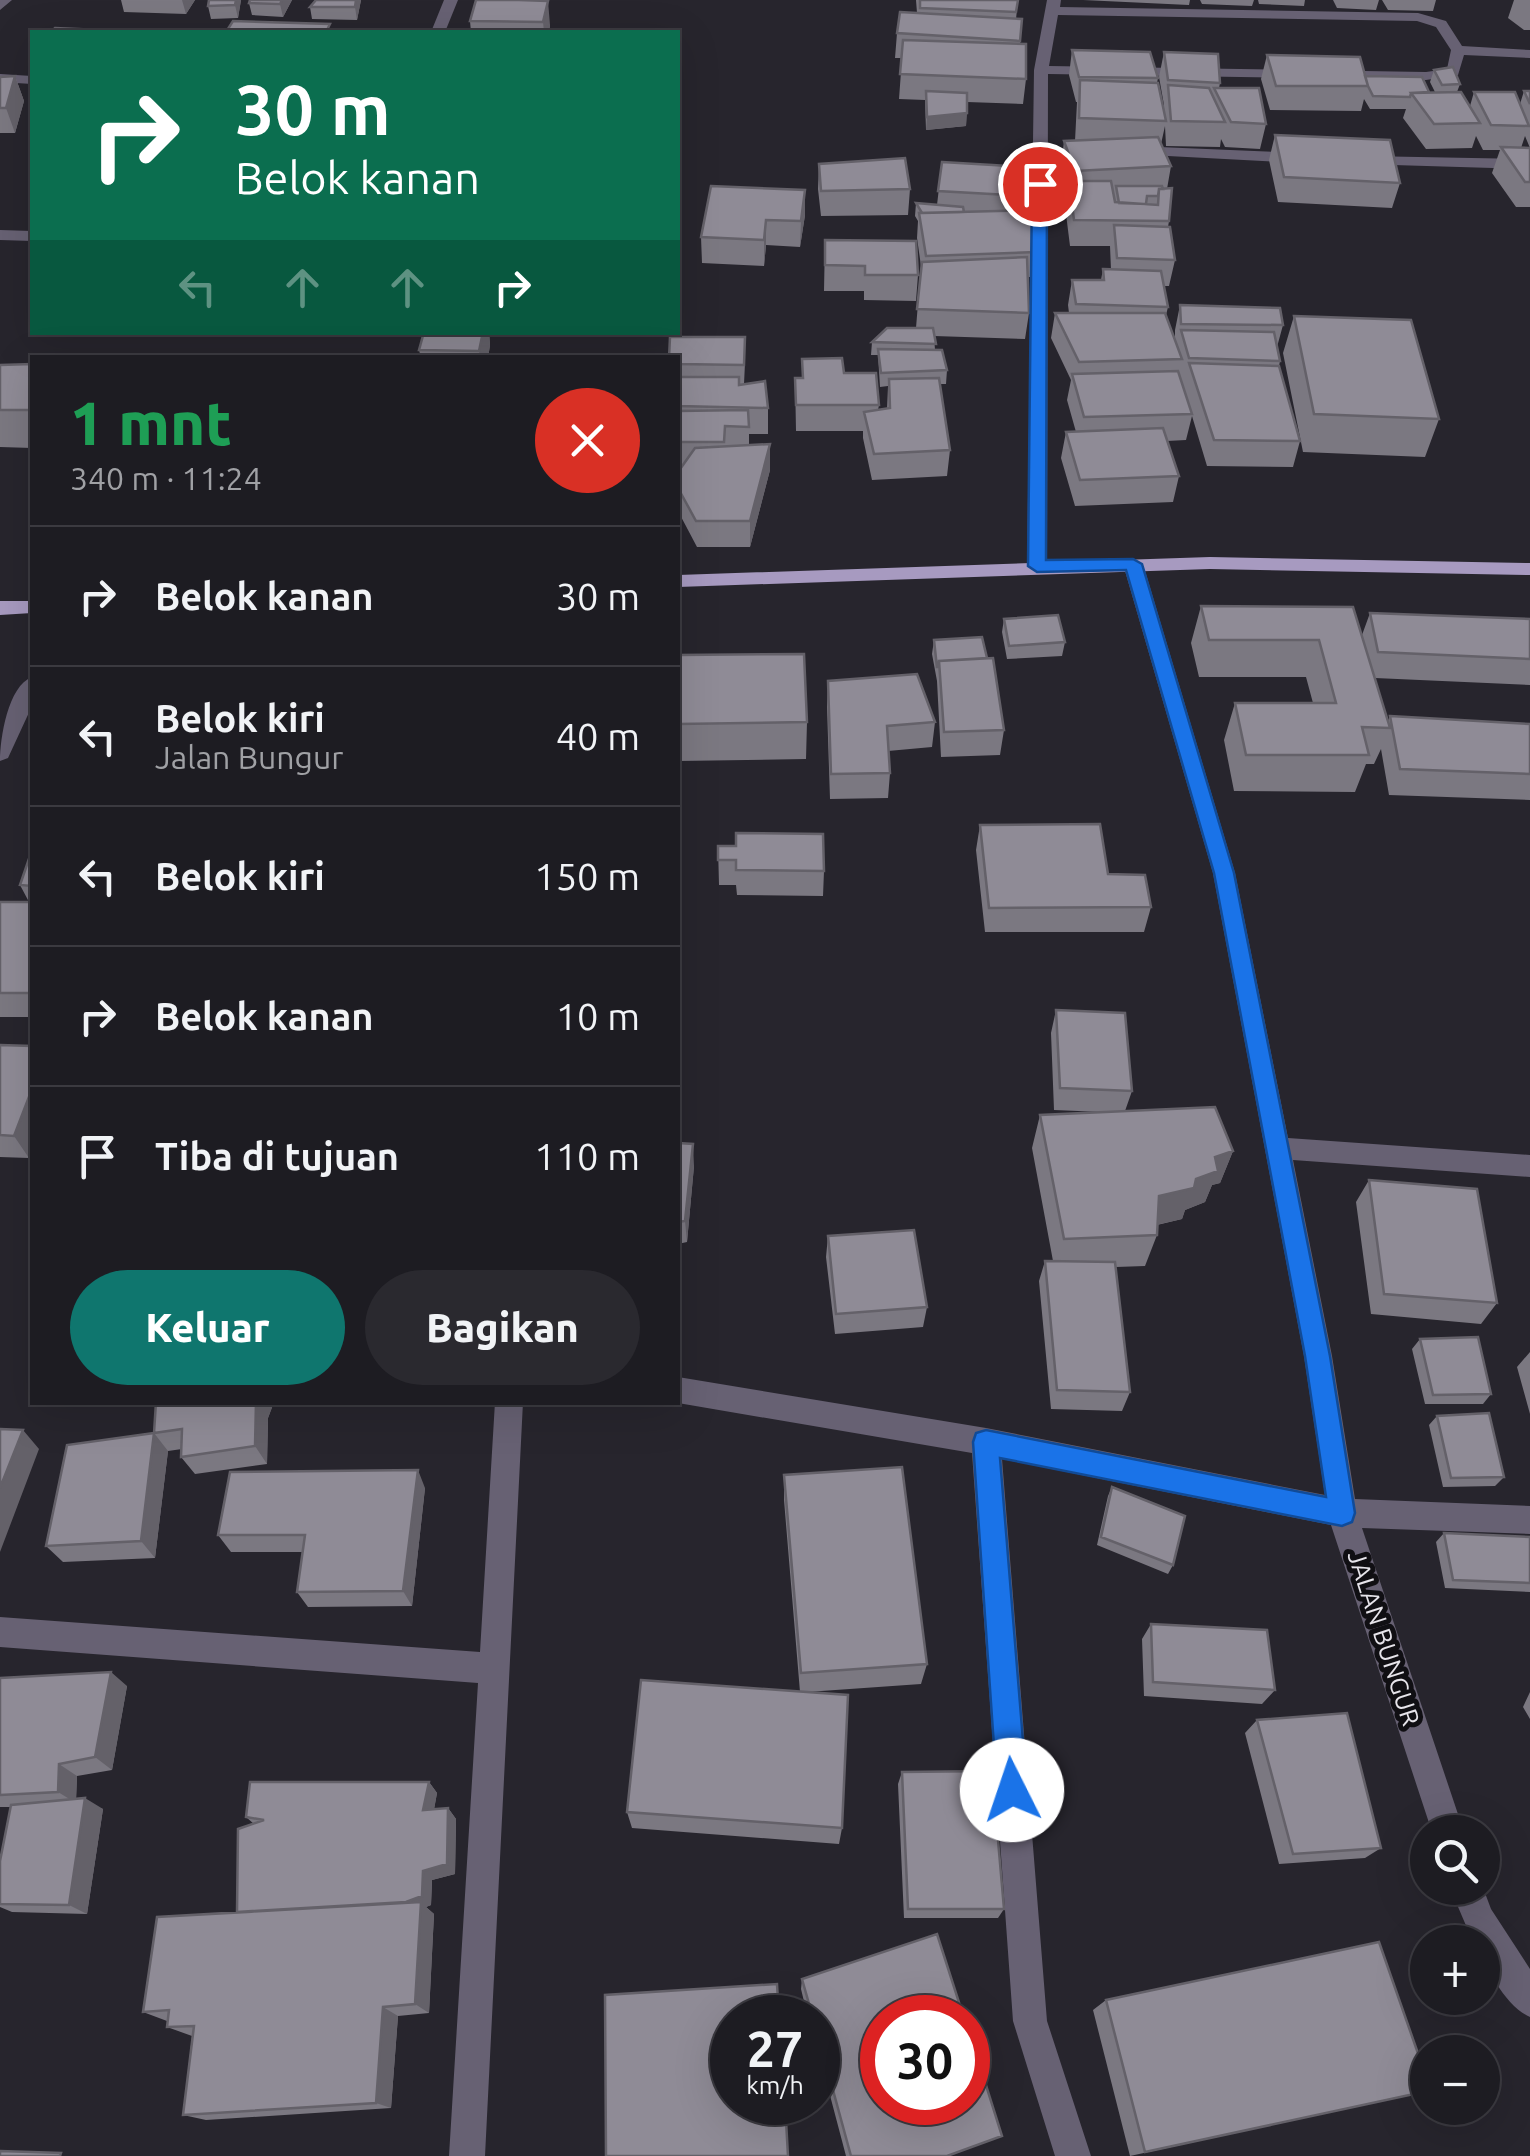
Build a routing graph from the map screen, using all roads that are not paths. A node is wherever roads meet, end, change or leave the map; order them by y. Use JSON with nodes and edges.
{"nodes":[{"id":1,"x":5,"y":0,"type":"edge"},
{"id":2,"x":450,"y":0,"type":"edge"},
{"id":3,"x":1054,"y":5,"type":"edge"},
{"id":4,"x":0,"y":6,"type":"edge"},
{"id":5,"x":439,"y":30,"type":"edge"},
{"id":6,"x":1458,"y":50,"type":"junction"},
{"id":7,"x":1530,"y":54,"type":"edge"},
{"id":8,"x":1041,"y":70,"type":"junction"},
{"id":9,"x":0,"y":78,"type":"edge"},
{"id":10,"x":30,"y":80,"type":"edge"},
{"id":11,"x":1040,"y":146,"type":"junction"},
{"id":12,"x":1060,"y":147,"type":"dead end"},
{"id":13,"x":1119,"y":150,"type":"edge"},
{"id":14,"x":1318,"y":159,"type":"edge"},
{"id":15,"x":1338,"y":160,"type":"edge"},
{"id":16,"x":1530,"y":164,"type":"edge"},
{"id":17,"x":0,"y":235,"type":"edge"},
{"id":18,"x":30,"y":236,"type":"edge"},
{"id":19,"x":1133,"y":564,"type":"junction"},
{"id":20,"x":1037,"y":566,"type":"junction"},
{"id":21,"x":1530,"y":569,"type":"edge"},
{"id":22,"x":680,"y":581,"type":"edge"},
{"id":23,"x":30,"y":607,"type":"edge"},
{"id":24,"x":0,"y":608,"type":"edge"},
{"id":25,"x":30,"y":688,"type":"edge"},
{"id":26,"x":0,"y":753,"type":"edge"},
{"id":27,"x":1276,"y":1148,"type":"junction"},
{"id":28,"x":1530,"y":1166,"type":"edge"},
{"id":29,"x":680,"y":1390,"type":"edge"},
{"id":30,"x":509,"y":1405,"type":"edge"},
{"id":31,"x":986,"y":1442,"type":"junction"},
{"id":32,"x":1342,"y":1513,"type":"junction"},
{"id":33,"x":1530,"y":1520,"type":"edge"},
{"id":34,"x":0,"y":1632,"type":"edge"},
{"id":35,"x":493,"y":1669,"type":"junction"},
{"id":36,"x":1442,"y":1815,"type":"edge"},
{"id":37,"x":1473,"y":1905,"type":"edge"},
{"id":38,"x":1530,"y":2000,"type":"edge"},
{"id":39,"x":467,"y":2156,"type":"edge"},
{"id":40,"x":1072,"y":2156,"type":"edge"}],
"edges":[{"from":1,"to":4,"type":"street"},
{"from":2,"to":5,"type":"street"},
{"from":3,"to":6,"type":"street"},
{"from":3,"to":8,"type":"street"},
{"from":6,"to":7,"type":"street"},
{"from":6,"to":8,"type":"street"},
{"from":8,"to":11,"type":"street"},
{"from":9,"to":10,"type":"street"},
{"from":11,"to":12,"type":"street"},
{"from":11,"to":20,"type":"street"},
{"from":13,"to":14,"type":"street"},
{"from":15,"to":16,"type":"street"},
{"from":17,"to":18,"type":"street"},
{"from":19,"to":20,"type":"main road"},
{"from":19,"to":21,"type":"main road"},
{"from":19,"to":27,"type":"street","name":"JALAN BUNGUR"},
{"from":20,"to":22,"type":"main road"},
{"from":23,"to":24,"type":"main road"},
{"from":25,"to":26,"type":"street"},
{"from":27,"to":28,"type":"street"},
{"from":27,"to":32,"type":"street","name":"JALAN BUNGUR"},
{"from":29,"to":31,"type":"street"},
{"from":30,"to":35,"type":"street"},
{"from":31,"to":32,"type":"street"},
{"from":31,"to":40,"type":"street"},
{"from":32,"to":33,"type":"street"},
{"from":32,"to":36,"type":"street","name":"JALAN BUNGUR"},
{"from":34,"to":35,"type":"street"},
{"from":35,"to":39,"type":"street"},
{"from":37,"to":38,"type":"street"}]}
